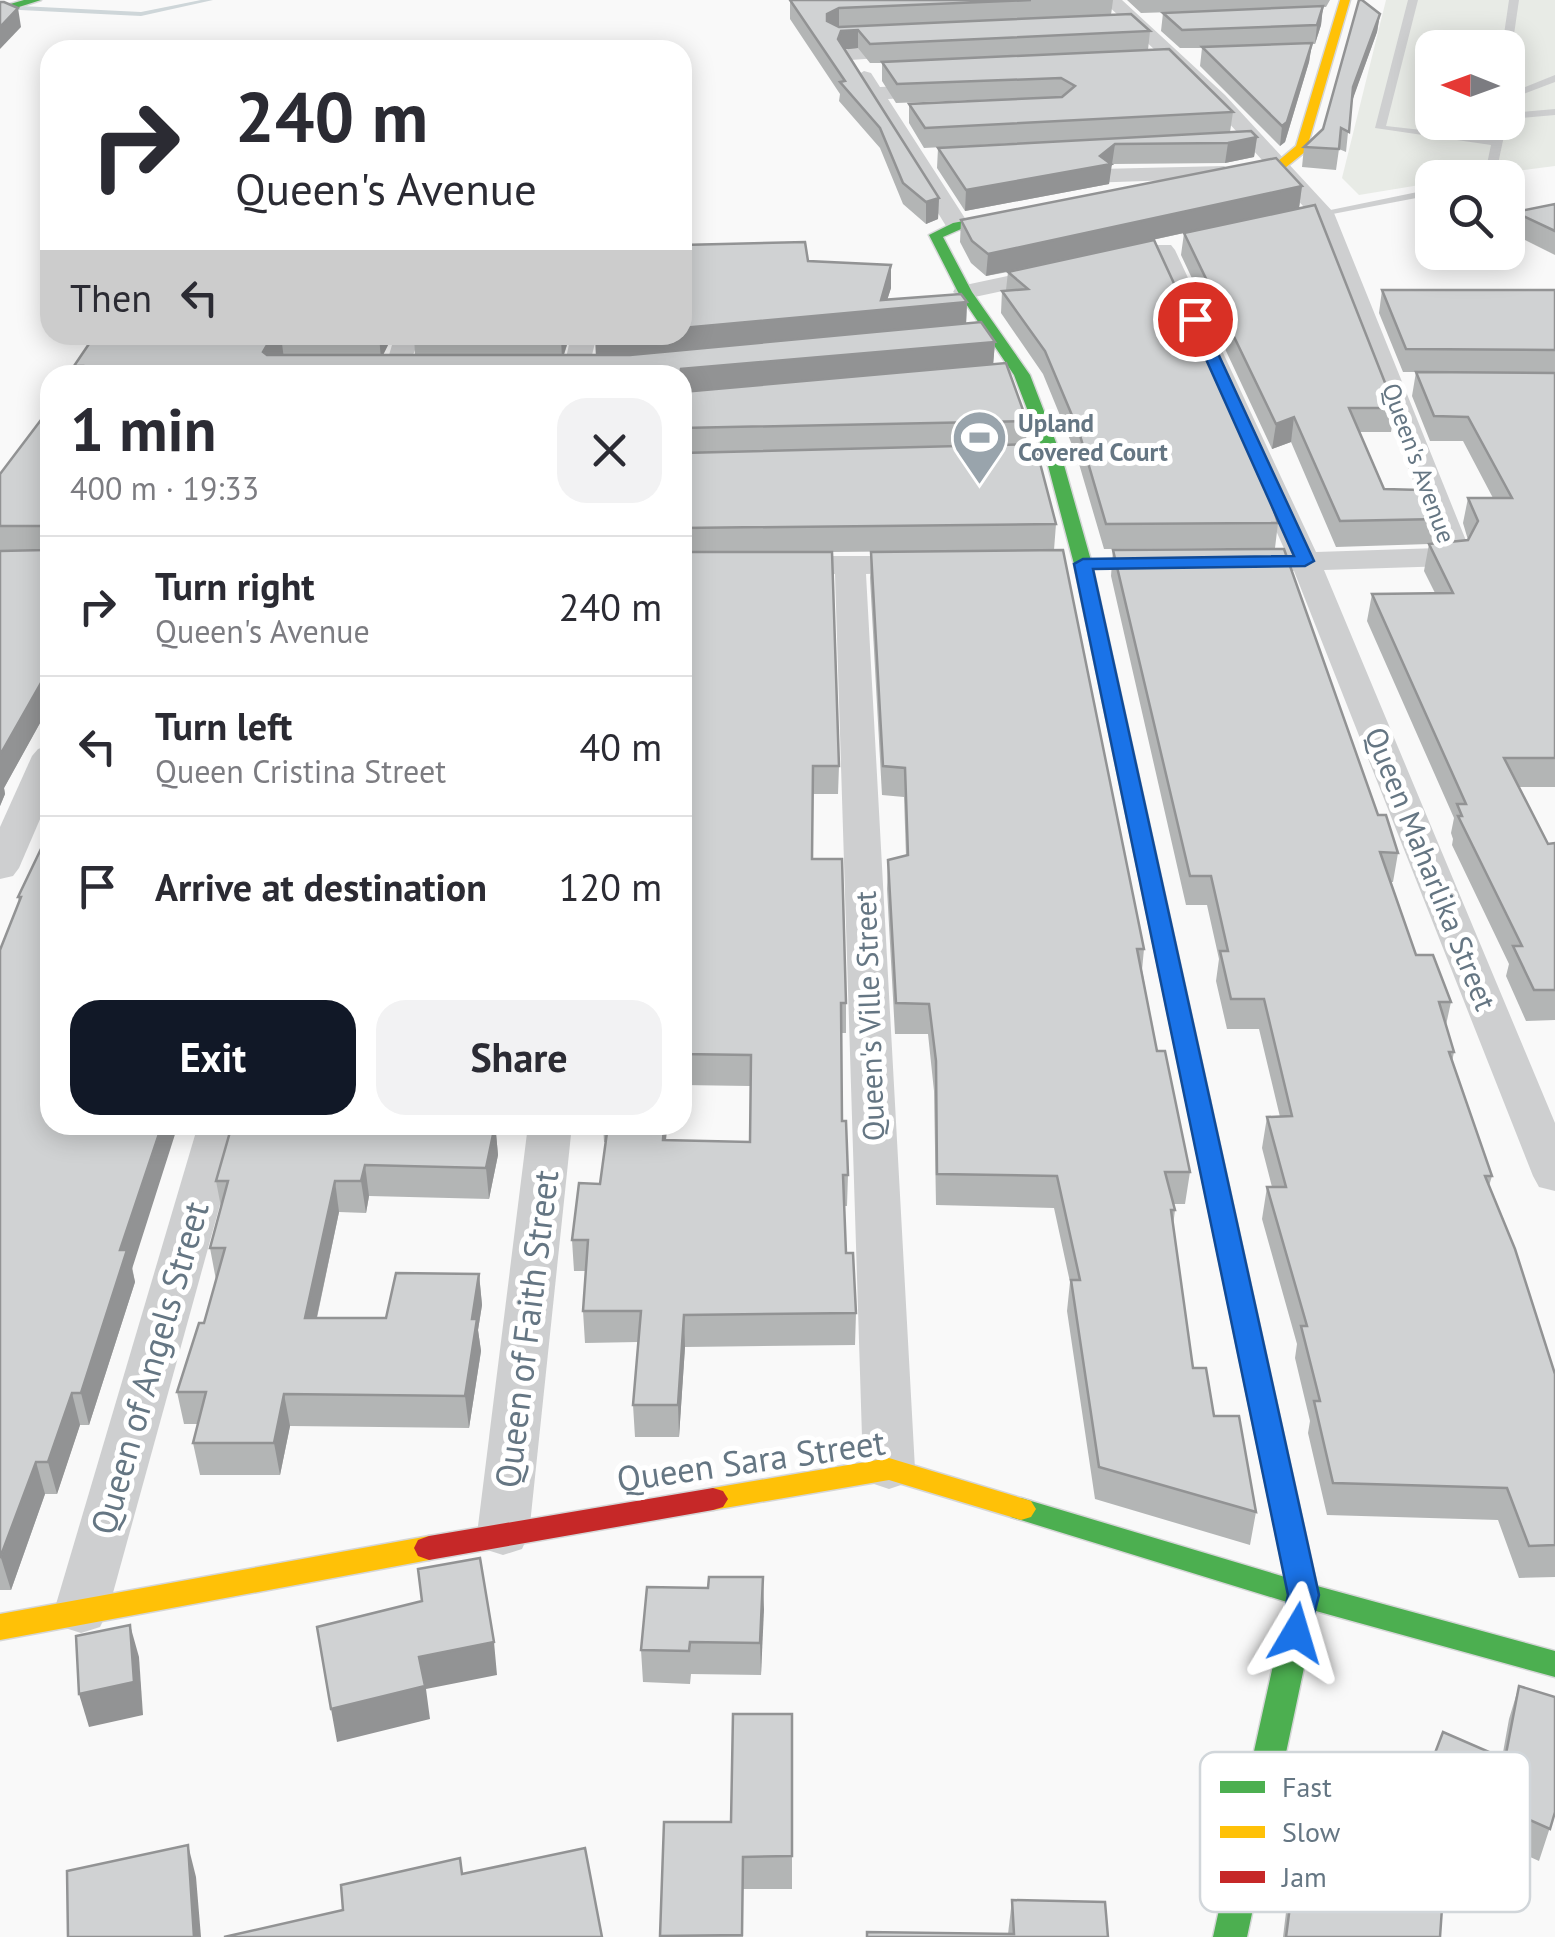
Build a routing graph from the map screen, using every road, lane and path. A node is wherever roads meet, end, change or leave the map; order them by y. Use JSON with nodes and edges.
{"nodes":[{"id":1,"x":34,"y":0,"type":"edge"},
{"id":2,"x":1413,"y":0,"type":"edge"},
{"id":3,"x":1514,"y":0,"type":"edge"},
{"id":4,"x":1114,"y":3,"type":"edge"},
{"id":5,"x":1154,"y":4,"type":"dead end"},
{"id":6,"x":0,"y":10,"type":"edge"},
{"id":7,"x":1170,"y":21,"type":"edge"},
{"id":8,"x":1098,"y":24,"type":"edge"},
{"id":9,"x":1510,"y":30,"type":"edge"},
{"id":10,"x":915,"y":32,"type":"edge"},
{"id":11,"x":1326,"y":37,"type":"edge"},
{"id":12,"x":1188,"y":39,"type":"edge"},
{"id":13,"x":940,"y":50,"type":"edge"},
{"id":14,"x":1149,"y":50,"type":"junction"},
{"id":15,"x":850,"y":54,"type":"junction"},
{"id":16,"x":1210,"y":56,"type":"edge"},
{"id":17,"x":953,"y":69,"type":"edge"},
{"id":18,"x":862,"y":74,"type":"junction"},
{"id":19,"x":1231,"y":75,"type":"edge"},
{"id":20,"x":1194,"y":77,"type":"junction"},
{"id":21,"x":1555,"y":78,"type":"edge"},
{"id":22,"x":968,"y":89,"type":"edge"},
{"id":23,"x":1525,"y":90,"type":"edge"},
{"id":24,"x":874,"y":93,"type":"junction"},
{"id":25,"x":944,"y":112,"type":"edge"},
{"id":26,"x":1555,"y":112,"type":"edge"},
{"id":27,"x":886,"y":114,"type":"junction"},
{"id":28,"x":1525,"y":115,"type":"edge"},
{"id":29,"x":1236,"y":118,"type":"junction"},
{"id":30,"x":1200,"y":121,"type":"edge"},
{"id":31,"x":1257,"y":140,"type":"junction"},
{"id":32,"x":1218,"y":142,"type":"edge"},
{"id":33,"x":1497,"y":142,"type":"joint"},
{"id":34,"x":950,"y":157,"type":"edge"},
{"id":35,"x":1102,"y":157,"type":"edge"},
{"id":36,"x":914,"y":159,"type":"junction"},
{"id":37,"x":1493,"y":160,"type":"edge"},
{"id":38,"x":1282,"y":164,"type":"junction"},
{"id":39,"x":1224,"y":173,"type":"junction"},
{"id":40,"x":1125,"y":175,"type":"junction"},
{"id":41,"x":1027,"y":179,"type":"edge"},
{"id":42,"x":1415,"y":195,"type":"edge"},
{"id":43,"x":1088,"y":201,"type":"edge"},
{"id":44,"x":1051,"y":208,"type":"edge"},
{"id":45,"x":1322,"y":214,"type":"junction"},
{"id":46,"x":1286,"y":222,"type":"edge"},
{"id":47,"x":958,"y":226,"type":"junction"},
{"id":48,"x":1163,"y":250,"type":"edge"},
{"id":49,"x":1091,"y":265,"type":"edge"},
{"id":50,"x":965,"y":292,"type":"junction"},
{"id":51,"x":996,"y":334,"type":"junction"},
{"id":52,"x":958,"y":338,"type":"edge"},
{"id":53,"x":1022,"y":375,"type":"junction"},
{"id":54,"x":984,"y":378,"type":"edge"},
{"id":55,"x":1390,"y":384,"type":"junction"},
{"id":56,"x":1426,"y":384,"type":"edge"},
{"id":57,"x":1019,"y":458,"type":"edge"},
{"id":58,"x":1054,"y":458,"type":"junction"},
{"id":59,"x":1305,"y":561,"type":"junction"},
{"id":60,"x":692,"y":564,"type":"edge"},
{"id":61,"x":850,"y":564,"type":"junction"},
{"id":62,"x":1044,"y":564,"type":"edge"},
{"id":63,"x":1083,"y":564,"type":"junction"},
{"id":64,"x":1120,"y":564,"type":"edge"},
{"id":65,"x":1212,"y":564,"type":"edge"},
{"id":66,"x":946,"y":565,"type":"edge"},
{"id":67,"x":40,"y":778,"type":"edge"},
{"id":68,"x":0,"y":868,"type":"edge"},
{"id":69,"x":217,"y":1135,"type":"edge"},
{"id":70,"x":549,"y":1135,"type":"edge"},
{"id":71,"x":1555,"y":1176,"type":"edge"},
{"id":72,"x":889,"y":1469,"type":"junction"},
{"id":73,"x":503,"y":1534,"type":"junction"},
{"id":74,"x":1304,"y":1595,"type":"junction"},
{"id":75,"x":82,"y":1611,"type":"junction"},
{"id":76,"x":0,"y":1627,"type":"edge"},
{"id":77,"x":1555,"y":1664,"type":"edge"},
{"id":78,"x":1270,"y":1752,"type":"edge"},
{"id":79,"x":1235,"y":1912,"type":"edge"},
{"id":80,"x":1230,"y":1937,"type":"edge"}],
"edges":[{"from":1,"to":6,"type":"street"},
{"from":2,"to":33,"type":"lane"},
{"from":3,"to":9,"type":"lane"},
{"from":4,"to":5,"type":"street"},
{"from":4,"to":14,"type":"street"},
{"from":7,"to":14,"type":"street"},
{"from":8,"to":14,"type":"street"},
{"from":10,"to":15,"type":"street"},
{"from":11,"to":38,"type":"street"},
{"from":12,"to":14,"type":"street"},
{"from":13,"to":15,"type":"street"},
{"from":14,"to":16,"type":"street"},
{"from":14,"to":20,"type":"street"},
{"from":15,"to":18,"type":"street"},
{"from":17,"to":18,"type":"street"},
{"from":18,"to":24,"type":"street"},
{"from":19,"to":20,"type":"street"},
{"from":20,"to":29,"type":"street","name":"Queen's Avenue"},
{"from":21,"to":23,"type":"lane"},
{"from":22,"to":24,"type":"street"},
{"from":24,"to":27,"type":"street"},
{"from":25,"to":27,"type":"street"},
{"from":26,"to":28,"type":"lane"},
{"from":27,"to":36,"type":"street"},
{"from":29,"to":30,"type":"street"},
{"from":29,"to":31,"type":"street","name":"Queen's Avenue"},
{"from":31,"to":32,"type":"street"},
{"from":31,"to":38,"type":"street","name":"Queen's Avenue"},
{"from":33,"to":37,"type":"lane"},
{"from":34,"to":36,"type":"street"},
{"from":35,"to":40,"type":"street"},
{"from":36,"to":47,"type":"street"},
{"from":38,"to":39,"type":"street"},
{"from":38,"to":45,"type":"street","name":"Queen's Avenue"},
{"from":39,"to":40,"type":"street"},
{"from":39,"to":43,"type":"street"},
{"from":40,"to":41,"type":"street"},
{"from":42,"to":45,"type":"lane"},
{"from":44,"to":47,"type":"street"},
{"from":45,"to":46,"type":"street"},
{"from":45,"to":55,"type":"street","name":"Queen's Avenue"},
{"from":47,"to":50,"type":"street"},
{"from":48,"to":59,"type":"street","name":"Queen Maharlika Street"},
{"from":49,"to":50,"type":"street"},
{"from":50,"to":51,"type":"street"},
{"from":51,"to":52,"type":"street"},
{"from":51,"to":53,"type":"street"},
{"from":53,"to":54,"type":"street"},
{"from":53,"to":58,"type":"street"},
{"from":55,"to":56,"type":"street"},
{"from":55,"to":59,"type":"street","name":"Queen's Avenue"},
{"from":57,"to":58,"type":"street"},
{"from":58,"to":63,"type":"street"},
{"from":59,"to":65,"type":"street","name":"Queen's Avenue"},
{"from":59,"to":71,"type":"street","name":"Queen Maharlika Street"},
{"from":60,"to":61,"type":"street"},
{"from":61,"to":66,"type":"street"},
{"from":61,"to":72,"type":"street","name":"Queen's Ville Street"},
{"from":62,"to":63,"type":"street"},
{"from":63,"to":64,"type":"street"},
{"from":63,"to":74,"type":"street"},
{"from":67,"to":68,"type":"street"},
{"from":69,"to":75,"type":"street","name":"Queen of Angels Street"},
{"from":70,"to":73,"type":"street","name":"Queen of Faith Street"},
{"from":72,"to":73,"type":"street","name":"Queen Sara Street"},
{"from":72,"to":74,"type":"street","name":"Queen Sara Street"},
{"from":73,"to":75,"type":"street","name":"Queen Sara Street"},
{"from":74,"to":77,"type":"street","name":"Queen Sara Street"},
{"from":74,"to":78,"type":"street"},
{"from":75,"to":76,"type":"street","name":"Queen Sara Street"},
{"from":79,"to":80,"type":"street"}]}
